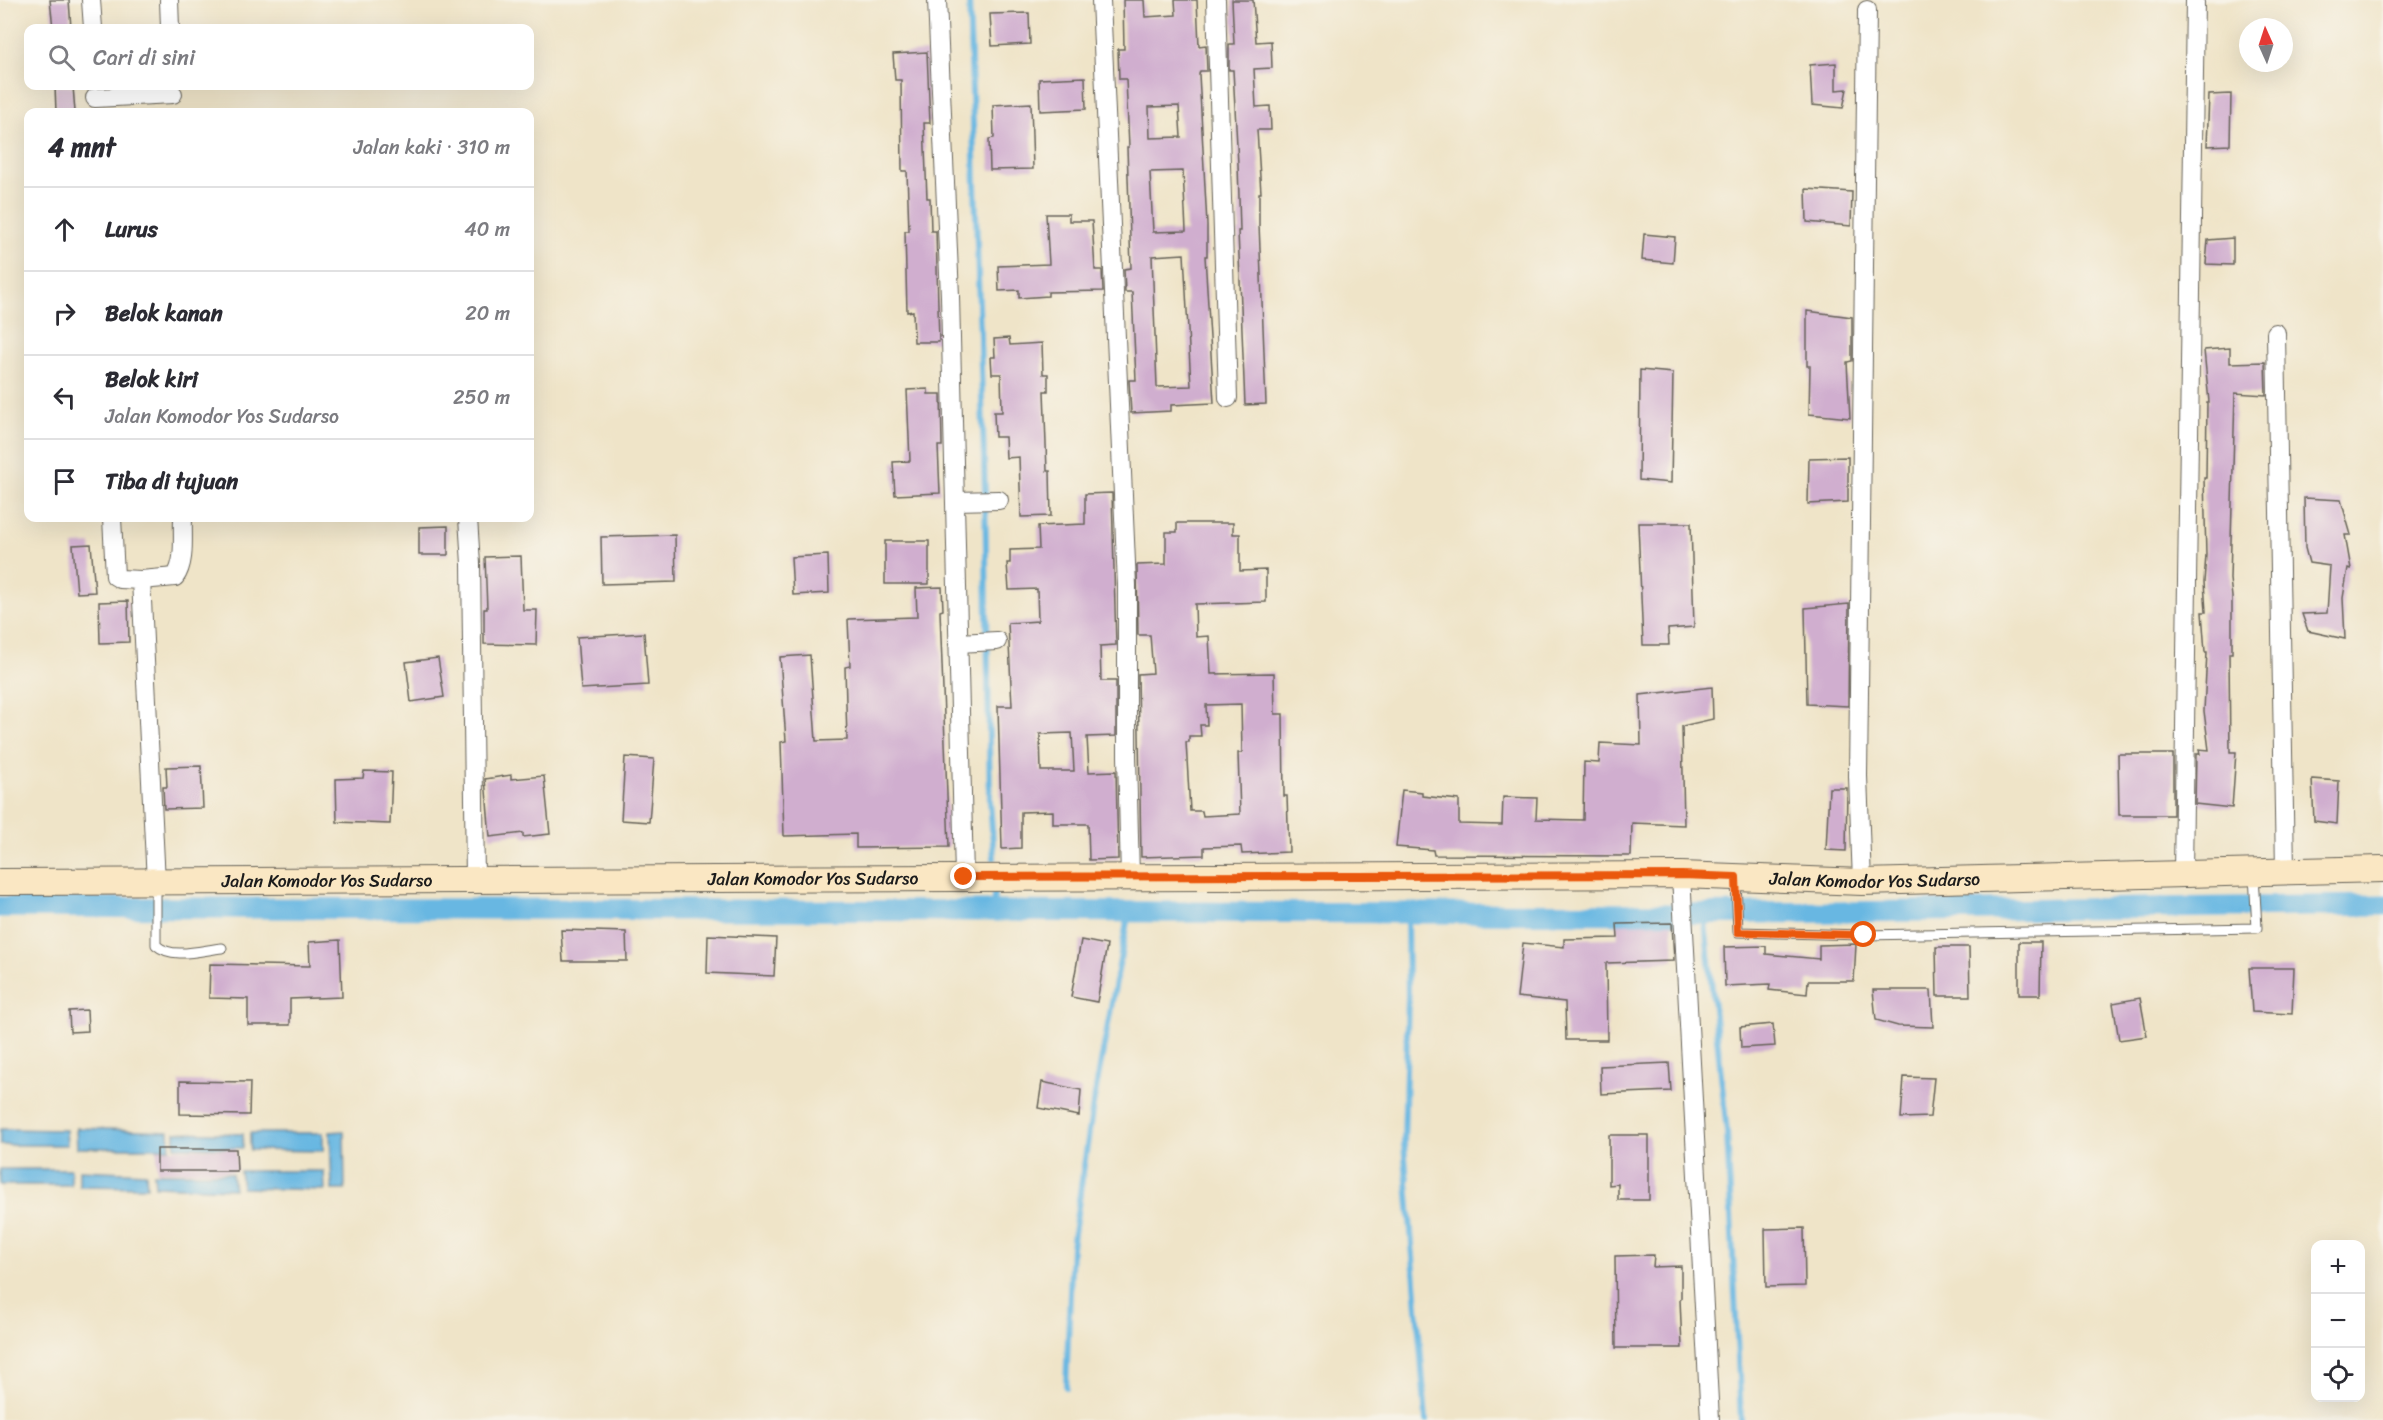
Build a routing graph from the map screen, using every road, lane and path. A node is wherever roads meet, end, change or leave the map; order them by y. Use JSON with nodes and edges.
{"nodes":[{"id":1,"x":92,"y":0,"type":"edge"},
{"id":2,"x":169,"y":0,"type":"edge"},
{"id":3,"x":937,"y":0,"type":"edge"},
{"id":4,"x":1101,"y":0,"type":"edge"},
{"id":5,"x":1216,"y":0,"type":"edge"},
{"id":6,"x":2194,"y":0,"type":"edge"},
{"id":7,"x":1867,"y":10,"type":"dead end"},
{"id":8,"x":93,"y":24,"type":"edge"},
{"id":9,"x":170,"y":24,"type":"edge"},
{"id":10,"x":173,"y":97,"type":"edge"},
{"id":11,"x":95,"y":99,"type":"edge"},
{"id":12,"x":2276,"y":333,"type":"dead end"},
{"id":13,"x":1228,"y":398,"type":"dead end"},
{"id":14,"x":963,"y":500,"type":"junction"},
{"id":15,"x":999,"y":500,"type":"dead end"},
{"id":16,"x":112,"y":522,"type":"edge"},
{"id":17,"x":183,"y":522,"type":"edge"},
{"id":18,"x":468,"y":522,"type":"edge"},
{"id":19,"x":141,"y":580,"type":"junction"},
{"id":20,"x":997,"y":641,"type":"dead end"},
{"id":21,"x":966,"y":642,"type":"junction"},
{"id":22,"x":2383,"y":869,"type":"edge"},
{"id":23,"x":2285,"y":871,"type":"junction"},
{"id":24,"x":2183,"y":873,"type":"junction"},
{"id":25,"x":964,"y":877,"type":"junction"},
{"id":26,"x":1130,"y":877,"type":"junction"},
{"id":27,"x":475,"y":879,"type":"junction"},
{"id":28,"x":2254,"y":880,"type":"junction"},
{"id":29,"x":0,"y":882,"type":"edge"},
{"id":30,"x":1862,"y":882,"type":"junction"},
{"id":31,"x":1682,"y":883,"type":"junction"},
{"id":32,"x":1736,"y":886,"type":"junction"},
{"id":33,"x":157,"y":890,"type":"junction"},
{"id":34,"x":222,"y":948,"type":"dead end"},
{"id":35,"x":1710,"y":1420,"type":"edge"}],
"edges":[{"from":1,"to":8,"type":"street"},
{"from":2,"to":9,"type":"street"},
{"from":3,"to":14,"type":"street"},
{"from":4,"to":26,"type":"street"},
{"from":5,"to":13,"type":"street"},
{"from":6,"to":24,"type":"street"},
{"from":7,"to":30,"type":"street"},
{"from":10,"to":11,"type":"street"},
{"from":12,"to":23,"type":"street"},
{"from":14,"to":15,"type":"street"},
{"from":14,"to":21,"type":"street"},
{"from":16,"to":19,"type":"street"},
{"from":17,"to":19,"type":"street"},
{"from":18,"to":27,"type":"street"},
{"from":19,"to":33,"type":"street"},
{"from":20,"to":21,"type":"street"},
{"from":21,"to":25,"type":"street"},
{"from":22,"to":23,"type":"street","name":"Jalan Komodor Yos Sudarso"},
{"from":23,"to":28,"type":"street","name":"Jalan Komodor Yos Sudarso"},
{"from":24,"to":28,"type":"street","name":"Jalan Komodor Yos Sudarso"},
{"from":24,"to":30,"type":"street","name":"Jalan Komodor Yos Sudarso"},
{"from":25,"to":26,"type":"street","name":"Jalan Komodor Yos Sudarso"},
{"from":25,"to":27,"type":"street","name":"Jalan Komodor Yos Sudarso"},
{"from":26,"to":31,"type":"street","name":"Jalan Komodor Yos Sudarso"},
{"from":27,"to":33,"type":"street","name":"Jalan Komodor Yos Sudarso"},
{"from":28,"to":32,"type":"lane"},
{"from":29,"to":33,"type":"street","name":"Jalan Komodor Yos Sudarso"},
{"from":30,"to":32,"type":"street","name":"Jalan Komodor Yos Sudarso"},
{"from":31,"to":32,"type":"street","name":"Jalan Komodor Yos Sudarso"},
{"from":31,"to":35,"type":"street"},
{"from":33,"to":34,"type":"lane"}]}
